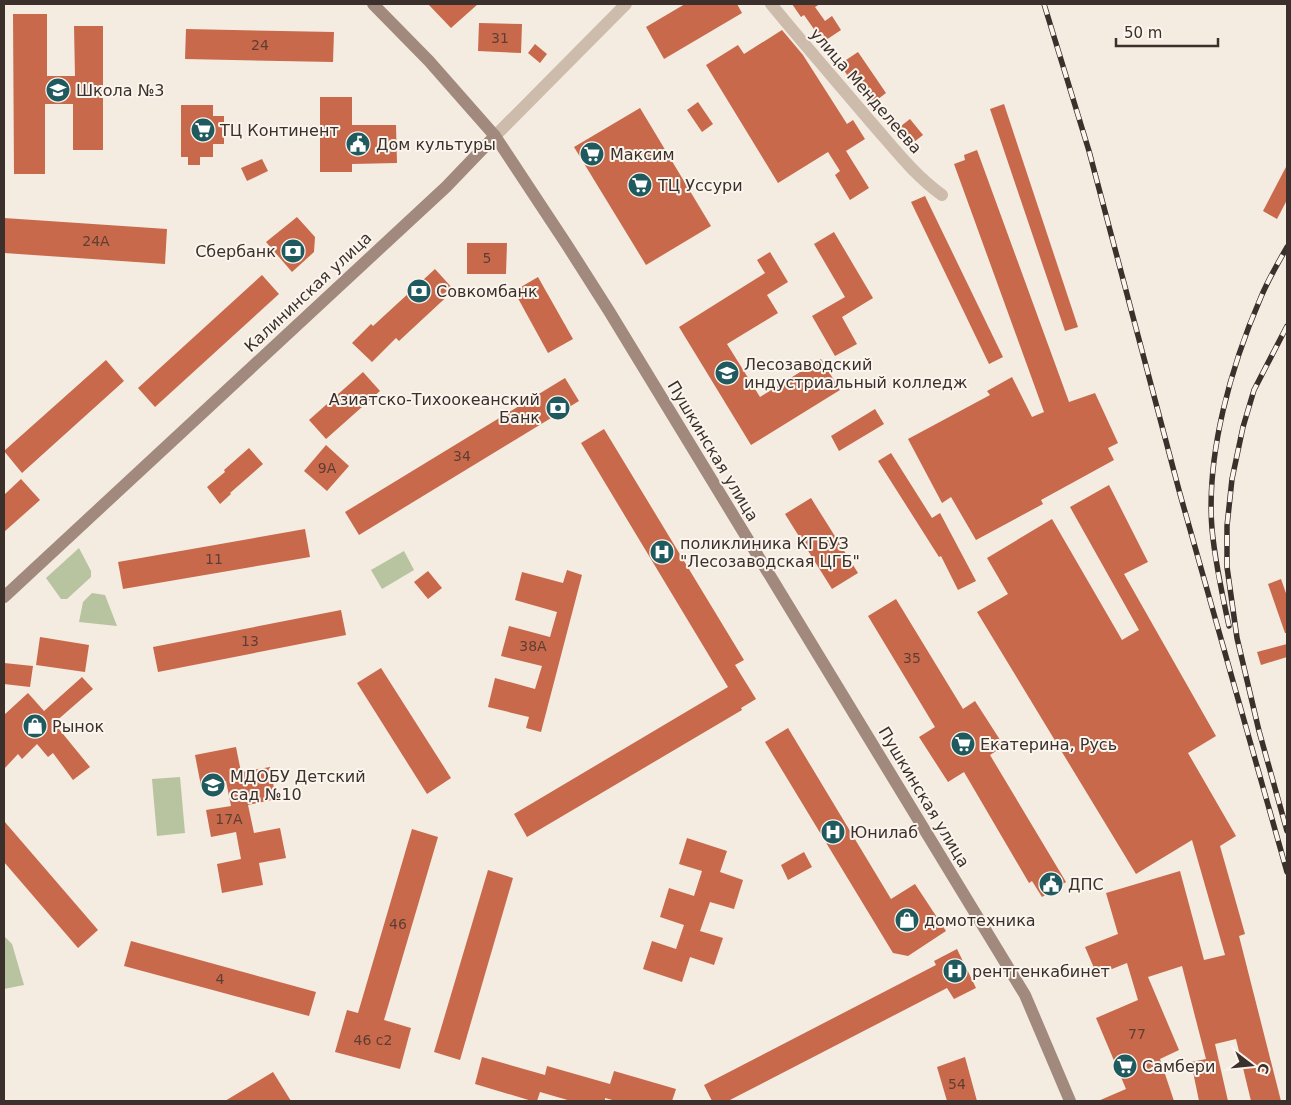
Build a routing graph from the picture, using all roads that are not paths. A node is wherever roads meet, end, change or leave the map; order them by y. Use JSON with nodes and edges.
{"nodes":[{"id":1,"x":373,"y":4,"type":"edge"},
{"id":2,"x":626,"y":4,"type":"edge"},
{"id":3,"x":771,"y":4,"type":"edge"},
{"id":4,"x":495,"y":136,"type":"junction"},
{"id":5,"x":942,"y":195,"type":"dead end"},
{"id":6,"x":4,"y":597,"type":"edge"},
{"id":7,"x":1070,"y":1101,"type":"edge"}],
"edges":[{"from":1,"to":4,"type":"main road","name":"Пушкинская улица"},
{"from":2,"to":4,"type":"street","name":"Калининская улица"},
{"from":3,"to":5,"type":"street","name":"улица Менделеева"},
{"from":4,"to":6,"type":"main road","name":"Калининская улица"},
{"from":4,"to":7,"type":"main road","name":"Пушкинская улица"}]}
